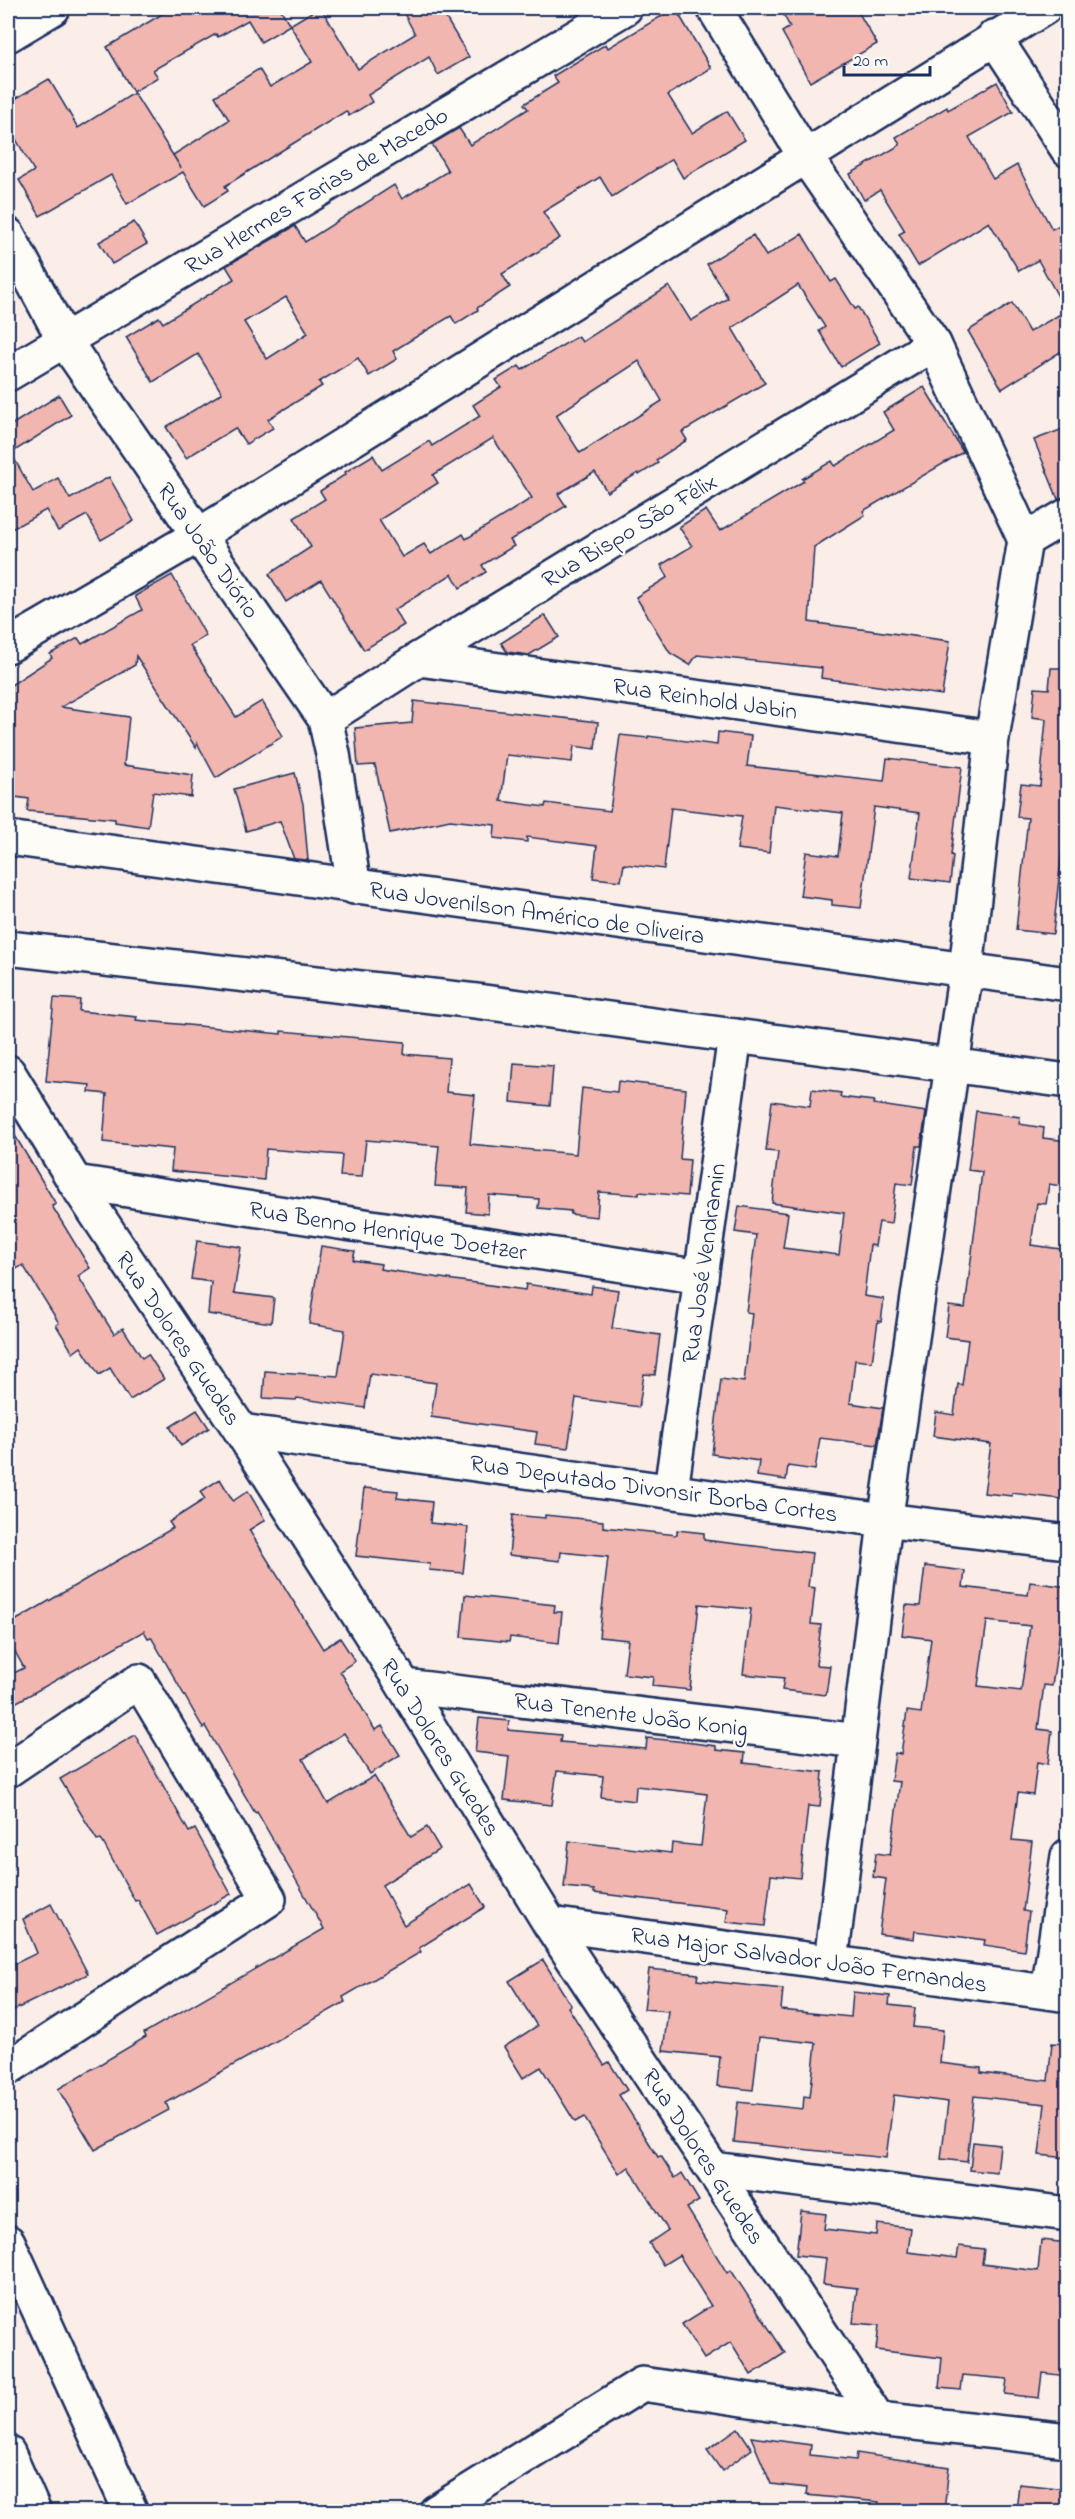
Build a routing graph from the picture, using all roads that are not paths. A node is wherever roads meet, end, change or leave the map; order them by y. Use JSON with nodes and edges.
{"nodes":[{"id":1,"x":53,"y":8,"type":"edge"},
{"id":2,"x":625,"y":8,"type":"edge"},
{"id":3,"x":714,"y":8,"type":"edge"},
{"id":4,"x":1044,"y":8,"type":"edge"},
{"id":5,"x":8,"y":35,"type":"edge"},
{"id":6,"x":994,"y":37,"type":"junction"},
{"id":7,"x":1068,"y":150,"type":"edge"},
{"id":8,"x":804,"y":156,"type":"junction"},
{"id":9,"x":8,"y":235,"type":"edge"},
{"id":10,"x":63,"y":340,"type":"junction"},
{"id":11,"x":934,"y":344,"type":"junction"},
{"id":12,"x":8,"y":374,"type":"edge"},
{"id":13,"x":1068,"y":515,"type":"edge"},
{"id":14,"x":200,"y":535,"type":"junction"},
{"id":15,"x":1025,"y":540,"type":"junction"},
{"id":16,"x":8,"y":646,"type":"edge"},
{"id":17,"x":419,"y":658,"type":"junction"},
{"id":18,"x":325,"y":719,"type":"junction"},
{"id":19,"x":992,"y":738,"type":"junction"},
{"id":20,"x":8,"y":838,"type":"edge"},
{"id":21,"x":354,"y":887,"type":"junction"},
{"id":22,"x":8,"y":948,"type":"edge"},
{"id":23,"x":966,"y":970,"type":"junction"},
{"id":24,"x":1068,"y":984,"type":"edge"},
{"id":25,"x":735,"y":1036,"type":"junction"},
{"id":26,"x":951,"y":1066,"type":"junction"},
{"id":27,"x":8,"y":1072,"type":"edge"},
{"id":28,"x":1068,"y":1081,"type":"edge"},
{"id":29,"x":75,"y":1182,"type":"junction"},
{"id":30,"x":701,"y":1277,"type":"junction"},
{"id":31,"x":241,"y":1431,"type":"junction"},
{"id":32,"x":671,"y":1490,"type":"junction"},
{"id":33,"x":885,"y":1522,"type":"junction"},
{"id":34,"x":1068,"y":1542,"type":"edge"},
{"id":35,"x":404,"y":1686,"type":"junction"},
{"id":36,"x":858,"y":1741,"type":"junction"},
{"id":37,"x":8,"y":1770,"type":"edge"},
{"id":38,"x":1068,"y":1856,"type":"edge"},
{"id":39,"x":550,"y":1924,"type":"junction"},
{"id":40,"x":831,"y":1962,"type":"junction"},
{"id":41,"x":1058,"y":1993,"type":"edge"},
{"id":42,"x":8,"y":2068,"type":"edge"},
{"id":43,"x":713,"y":2169,"type":"junction"},
{"id":44,"x":1068,"y":2214,"type":"edge"},
{"id":45,"x":8,"y":2242,"type":"edge"},
{"id":46,"x":878,"y":2419,"type":"junction"},
{"id":47,"x":1068,"y":2440,"type":"edge"},
{"id":48,"x":8,"y":2453,"type":"edge"},
{"id":49,"x":34,"y":2511,"type":"edge"},
{"id":50,"x":131,"y":2511,"type":"edge"},
{"id":51,"x":436,"y":2511,"type":"edge"}],
"edges":[{"from":1,"to":5,"type":"street"},
{"from":2,"to":10,"type":"street","name":"Rua Hermes Farias de Macedo"},
{"from":3,"to":8,"type":"street"},
{"from":4,"to":6,"type":"street"},
{"from":6,"to":7,"type":"street"},
{"from":6,"to":8,"type":"street"},
{"from":8,"to":11,"type":"street"},
{"from":8,"to":14,"type":"street"},
{"from":9,"to":10,"type":"street","name":"Rua João Diório"},
{"from":10,"to":12,"type":"street","name":"Rua Hermes Farias de Macedo"},
{"from":10,"to":14,"type":"street","name":"Rua João Diório"},
{"from":11,"to":15,"type":"street"},
{"from":11,"to":17,"type":"street","name":"Rua Bispo São Félix"},
{"from":13,"to":15,"type":"street"},
{"from":14,"to":16,"type":"street"},
{"from":14,"to":18,"type":"street","name":"Rua João Diório"},
{"from":15,"to":19,"type":"street"},
{"from":17,"to":18,"type":"street","name":"Rua Bispo São Félix"},
{"from":17,"to":19,"type":"street","name":"Rua Reinhold Jabin"},
{"from":18,"to":21,"type":"street","name":"Rua João Diório"},
{"from":19,"to":23,"type":"street"},
{"from":20,"to":21,"type":"street","name":"Rua Jovenilson Américo de Oliveira"},
{"from":21,"to":23,"type":"street","name":"Rua Jovenilson Américo de Oliveira"},
{"from":22,"to":25,"type":"street"},
{"from":23,"to":24,"type":"street","name":"Rua Jovenilson Américo de Oliveira"},
{"from":23,"to":26,"type":"street"},
{"from":25,"to":26,"type":"street"},
{"from":25,"to":30,"type":"street","name":"Rua José Vendramin"},
{"from":26,"to":28,"type":"street"},
{"from":26,"to":33,"type":"street"},
{"from":27,"to":29,"type":"street","name":"Rua Dolores Guedes"},
{"from":29,"to":30,"type":"street","name":"Rua Benno Henrique Doetzer"},
{"from":29,"to":31,"type":"street","name":"Rua Dolores Guedes"},
{"from":30,"to":32,"type":"street","name":"Rua José Vendramin"},
{"from":31,"to":32,"type":"street","name":"Rua Deputado Divonsir Borba Cortes"},
{"from":31,"to":35,"type":"street","name":"Rua Dolores Guedes"},
{"from":32,"to":33,"type":"street","name":"Rua Deputado Divonsir Borba Cortes"},
{"from":33,"to":34,"type":"street","name":"Rua Deputado Divonsir Borba Cortes"},
{"from":33,"to":36,"type":"street"},
{"from":35,"to":36,"type":"street","name":"Rua Tenente João Konig"},
{"from":35,"to":39,"type":"street","name":"Rua Dolores Guedes"},
{"from":36,"to":40,"type":"street"},
{"from":37,"to":42,"type":"street"},
{"from":38,"to":41,"type":"street"},
{"from":39,"to":40,"type":"street","name":"Rua Major Salvador João Fernandes"},
{"from":39,"to":43,"type":"street","name":"Rua Dolores Guedes"},
{"from":40,"to":41,"type":"street","name":"Rua Major Salvador João Fernandes"},
{"from":43,"to":44,"type":"street"},
{"from":43,"to":46,"type":"street","name":"Rua Dolores Guedes"},
{"from":45,"to":50,"type":"street"},
{"from":46,"to":47,"type":"street"},
{"from":46,"to":51,"type":"street"},
{"from":48,"to":49,"type":"street"}]}
